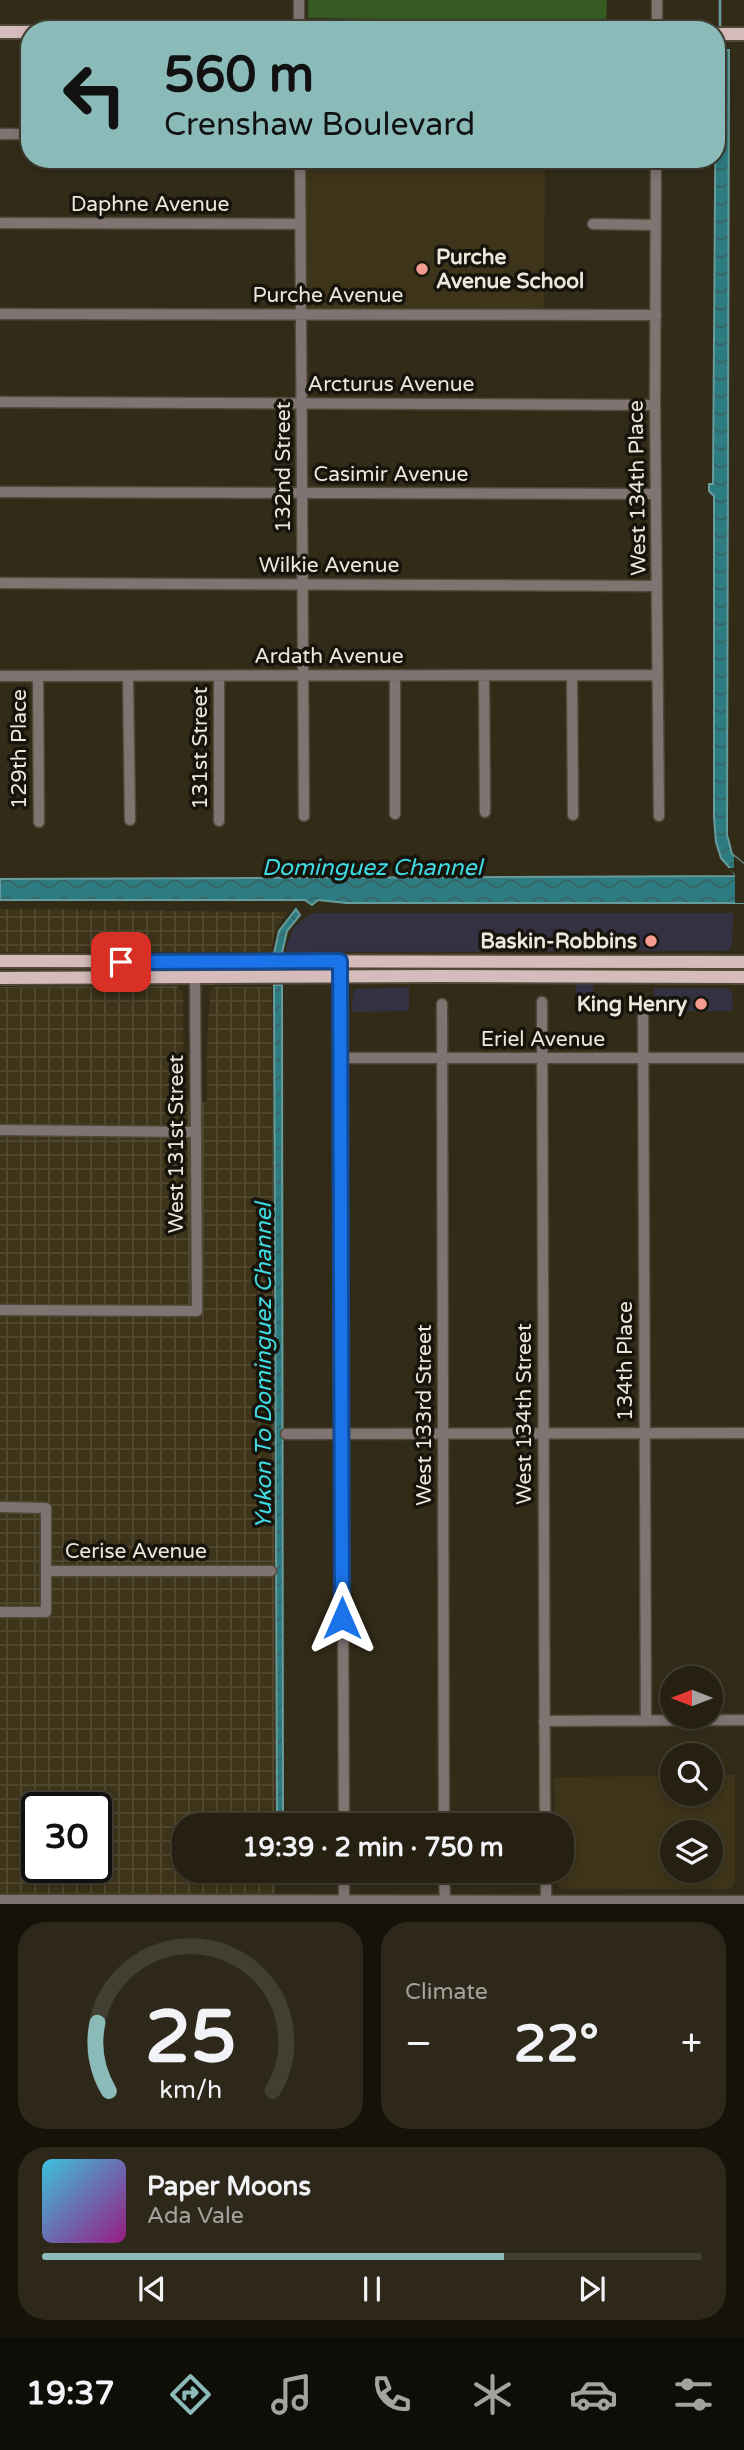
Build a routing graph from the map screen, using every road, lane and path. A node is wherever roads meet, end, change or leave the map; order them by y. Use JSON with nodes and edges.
{"nodes":[{"id":1,"x":299,"y":0,"type":"edge"},
{"id":2,"x":657,"y":0,"type":"edge"},
{"id":3,"x":299,"y":21,"type":"edge"},
{"id":4,"x":657,"y":21,"type":"edge"},
{"id":5,"x":0,"y":32,"type":"edge"},
{"id":6,"x":21,"y":32,"type":"edge"},
{"id":7,"x":0,"y":134,"type":"edge"},
{"id":8,"x":21,"y":134,"type":"edge"},
{"id":9,"x":300,"y":168,"type":"edge"},
{"id":10,"x":656,"y":168,"type":"edge"},
{"id":11,"x":0,"y":223,"type":"edge"},
{"id":12,"x":300,"y":224,"type":"junction"},
{"id":13,"x":593,"y":225,"type":"dead end"},
{"id":14,"x":656,"y":225,"type":"junction"},
{"id":15,"x":0,"y":314,"type":"edge"},
{"id":16,"x":301,"y":315,"type":"junction"},
{"id":17,"x":656,"y":315,"type":"junction"},
{"id":18,"x":0,"y":402,"type":"edge"},
{"id":19,"x":301,"y":402,"type":"junction"},
{"id":20,"x":655,"y":405,"type":"junction"},
{"id":21,"x":0,"y":492,"type":"edge"},
{"id":22,"x":302,"y":494,"type":"junction"},
{"id":23,"x":656,"y":494,"type":"junction"},
{"id":24,"x":0,"y":583,"type":"edge"},
{"id":25,"x":303,"y":584,"type":"junction"},
{"id":26,"x":657,"y":586,"type":"junction"},
{"id":27,"x":657,"y":675,"type":"junction"},
{"id":28,"x":0,"y":676,"type":"edge"},
{"id":29,"x":38,"y":676,"type":"junction"},
{"id":30,"x":128,"y":676,"type":"junction"},
{"id":31,"x":219,"y":676,"type":"junction"},
{"id":32,"x":303,"y":676,"type":"junction"},
{"id":33,"x":396,"y":676,"type":"junction"},
{"id":34,"x":484,"y":676,"type":"junction"},
{"id":35,"x":572,"y":676,"type":"junction"},
{"id":36,"x":485,"y":812,"type":"dead end"},
{"id":37,"x":395,"y":814,"type":"dead end"},
{"id":38,"x":573,"y":815,"type":"dead end"},
{"id":39,"x":304,"y":816,"type":"dead end"},
{"id":40,"x":659,"y":816,"type":"dead end"},
{"id":41,"x":130,"y":820,"type":"dead end"},
{"id":42,"x":219,"y":821,"type":"dead end"},
{"id":43,"x":39,"y":822,"type":"dead end"},
{"id":44,"x":0,"y":961,"type":"edge"},
{"id":45,"x":340,"y":961,"type":"junction"},
{"id":46,"x":195,"y":962,"type":"junction"},
{"id":47,"x":744,"y":962,"type":"edge"},
{"id":48,"x":340,"y":976,"type":"junction"},
{"id":49,"x":195,"y":977,"type":"junction"},
{"id":50,"x":744,"y":977,"type":"edge"},
{"id":51,"x":0,"y":978,"type":"edge"},
{"id":52,"x":643,"y":1001,"type":"dead end"},
{"id":53,"x":542,"y":1002,"type":"dead end"},
{"id":54,"x":442,"y":1004,"type":"dead end"},
{"id":55,"x":341,"y":1058,"type":"junction"},
{"id":56,"x":442,"y":1058,"type":"junction"},
{"id":57,"x":541,"y":1058,"type":"junction"},
{"id":58,"x":643,"y":1058,"type":"junction"},
{"id":59,"x":744,"y":1058,"type":"edge"},
{"id":60,"x":0,"y":1130,"type":"edge"},
{"id":61,"x":195,"y":1132,"type":"junction"},
{"id":62,"x":0,"y":1310,"type":"edge"},
{"id":63,"x":645,"y":1432,"type":"junction"},
{"id":64,"x":443,"y":1433,"type":"junction"},
{"id":65,"x":744,"y":1433,"type":"edge"},
{"id":66,"x":286,"y":1434,"type":"dead end"},
{"id":67,"x":341,"y":1434,"type":"junction"},
{"id":68,"x":543,"y":1434,"type":"junction"},
{"id":69,"x":0,"y":1507,"type":"edge"},
{"id":70,"x":271,"y":1570,"type":"dead end"},
{"id":71,"x":46,"y":1571,"type":"junction"},
{"id":72,"x":0,"y":1612,"type":"edge"},
{"id":73,"x":744,"y":1720,"type":"edge"},
{"id":74,"x":544,"y":1721,"type":"junction"},
{"id":75,"x":646,"y":1721,"type":"junction"},
{"id":76,"x":344,"y":1813,"type":"edge"},
{"id":77,"x":444,"y":1813,"type":"edge"},
{"id":78,"x":545,"y":1813,"type":"edge"},
{"id":79,"x":344,"y":1883,"type":"edge"},
{"id":80,"x":444,"y":1883,"type":"edge"},
{"id":81,"x":546,"y":1883,"type":"edge"},
{"id":82,"x":0,"y":1900,"type":"edge"},
{"id":83,"x":444,"y":1901,"type":"junction"},
{"id":84,"x":744,"y":1901,"type":"edge"},
{"id":85,"x":344,"y":1902,"type":"junction"},
{"id":86,"x":546,"y":1902,"type":"junction"},
{"id":87,"x":278,"y":1903,"type":"edge"},
{"id":88,"x":373,"y":1903,"type":"edge"},
{"id":89,"x":468,"y":1903,"type":"edge"}],
"edges":[{"from":1,"to":3,"type":"street"},
{"from":2,"to":4,"type":"street"},
{"from":5,"to":6,"type":"main road"},
{"from":7,"to":8,"type":"street"},
{"from":9,"to":12,"type":"street","name":"132nd Street"},
{"from":10,"to":14,"type":"street","name":"West 134th Place"},
{"from":11,"to":12,"type":"street","name":"Daphne Avenue"},
{"from":12,"to":16,"type":"street","name":"132nd Street"},
{"from":13,"to":14,"type":"street"},
{"from":14,"to":17,"type":"street","name":"West 134th Place"},
{"from":15,"to":16,"type":"street","name":"Purche Avenue"},
{"from":16,"to":17,"type":"street","name":"Purche Avenue"},
{"from":16,"to":19,"type":"street","name":"132nd Street"},
{"from":17,"to":20,"type":"street","name":"West 134th Place"},
{"from":18,"to":19,"type":"street","name":"Arcturus Avenue"},
{"from":19,"to":20,"type":"street","name":"Arcturus Avenue"},
{"from":19,"to":22,"type":"street","name":"132nd Street"},
{"from":20,"to":23,"type":"street","name":"West 134th Place"},
{"from":21,"to":22,"type":"street","name":"Casimir Avenue"},
{"from":22,"to":23,"type":"street","name":"Casimir Avenue"},
{"from":22,"to":25,"type":"street","name":"132nd Street"},
{"from":23,"to":26,"type":"street","name":"West 134th Place"},
{"from":24,"to":25,"type":"street","name":"Wilkie Avenue"},
{"from":25,"to":26,"type":"street","name":"Wilkie Avenue"},
{"from":25,"to":32,"type":"street","name":"132nd Street"},
{"from":26,"to":27,"type":"street","name":"West 134th Place"},
{"from":27,"to":35,"type":"street","name":"Ardath Avenue"},
{"from":27,"to":40,"type":"street","name":"West 134th Place"},
{"from":28,"to":29,"type":"street","name":"Ardath Avenue"},
{"from":29,"to":30,"type":"street","name":"Ardath Avenue"},
{"from":29,"to":43,"type":"street","name":"129th Place"},
{"from":30,"to":31,"type":"street","name":"Ardath Avenue"},
{"from":30,"to":41,"type":"street"},
{"from":31,"to":32,"type":"street","name":"Ardath Avenue"},
{"from":31,"to":42,"type":"street","name":"131st Street"},
{"from":32,"to":33,"type":"street","name":"Ardath Avenue"},
{"from":32,"to":39,"type":"street","name":"132nd Street"},
{"from":33,"to":34,"type":"street","name":"Ardath Avenue"},
{"from":33,"to":37,"type":"street"},
{"from":34,"to":35,"type":"street","name":"Ardath Avenue"},
{"from":34,"to":36,"type":"street"},
{"from":35,"to":38,"type":"street"},
{"from":44,"to":46,"type":"main road"},
{"from":45,"to":46,"type":"main road"},
{"from":45,"to":47,"type":"main road"},
{"from":45,"to":48,"type":"street"},
{"from":46,"to":49,"type":"main road"},
{"from":48,"to":49,"type":"main road"},
{"from":48,"to":50,"type":"main road"},
{"from":48,"to":55,"type":"street"},
{"from":49,"to":51,"type":"main road"},
{"from":49,"to":61,"type":"street","name":"West 131st Street"},
{"from":52,"to":58,"type":"street","name":"134th Place"},
{"from":53,"to":57,"type":"street","name":"West 134th Street"},
{"from":54,"to":56,"type":"street","name":"West 133rd Street"},
{"from":55,"to":56,"type":"street","name":"Eriel Avenue"},
{"from":55,"to":67,"type":"street"},
{"from":56,"to":57,"type":"street","name":"Eriel Avenue"},
{"from":56,"to":64,"type":"street","name":"West 133rd Street"},
{"from":57,"to":58,"type":"street","name":"Eriel Avenue"},
{"from":57,"to":68,"type":"street","name":"West 134th Street"},
{"from":58,"to":59,"type":"street","name":"Eriel Avenue"},
{"from":58,"to":63,"type":"street","name":"134th Place"},
{"from":60,"to":61,"type":"street"},
{"from":61,"to":62,"type":"street","name":"West 131st Street"},
{"from":63,"to":65,"type":"street"},
{"from":63,"to":68,"type":"street"},
{"from":63,"to":75,"type":"street","name":"134th Place"},
{"from":64,"to":67,"type":"street"},
{"from":64,"to":68,"type":"street"},
{"from":64,"to":77,"type":"street","name":"West 133rd Street"},
{"from":66,"to":67,"type":"street"},
{"from":67,"to":76,"type":"street"},
{"from":68,"to":74,"type":"street","name":"West 134th Street"},
{"from":69,"to":71,"type":"street"},
{"from":70,"to":71,"type":"street","name":"Cerise Avenue"},
{"from":71,"to":72,"type":"street","name":"Cerise Avenue"},
{"from":73,"to":75,"type":"street"},
{"from":74,"to":75,"type":"street"},
{"from":74,"to":78,"type":"street","name":"West 134th Street"},
{"from":79,"to":85,"type":"street"},
{"from":80,"to":83,"type":"street"},
{"from":81,"to":86,"type":"street"},
{"from":82,"to":87,"type":"street"},
{"from":83,"to":88,"type":"street"},
{"from":83,"to":89,"type":"street"},
{"from":84,"to":86,"type":"street"},
{"from":85,"to":87,"type":"street"},
{"from":85,"to":88,"type":"street"},
{"from":86,"to":89,"type":"street"}]}
